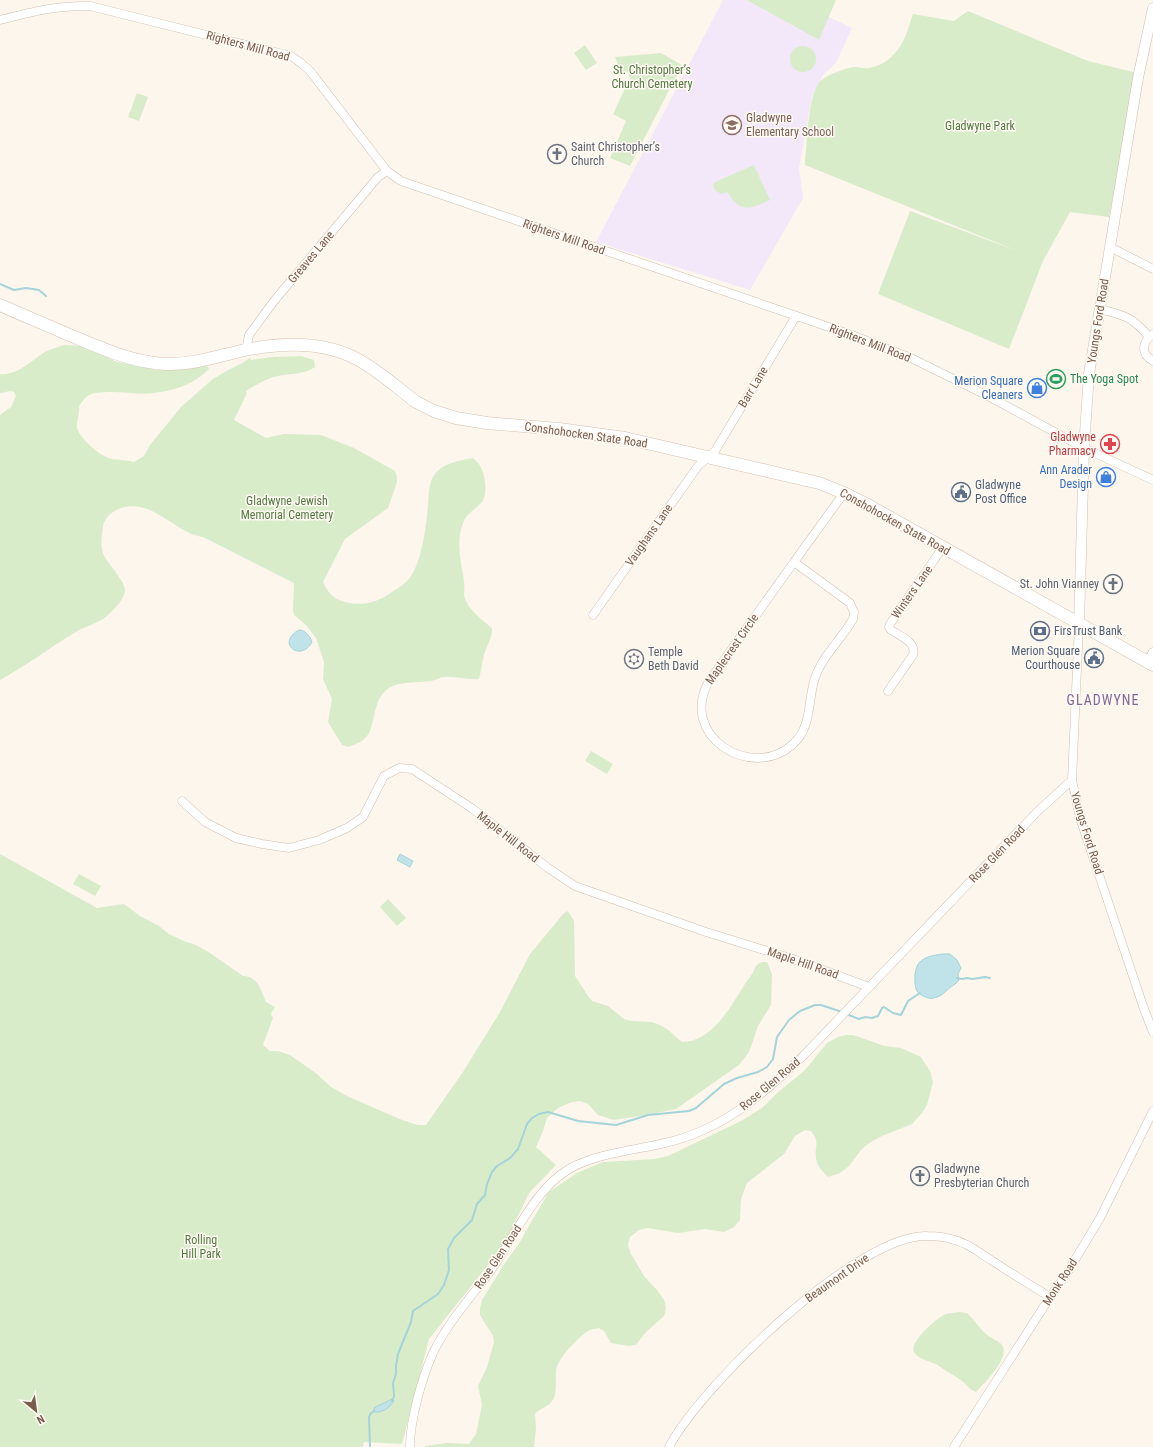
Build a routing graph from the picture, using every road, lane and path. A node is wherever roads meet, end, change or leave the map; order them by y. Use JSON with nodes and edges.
{"nodes":[{"id":1,"x":1153,"y":8,"type":"edge"},
{"id":2,"x":0,"y":20,"type":"edge"},
{"id":3,"x":387,"y":171,"type":"junction"},
{"id":4,"x":1110,"y":247,"type":"junction"},
{"id":5,"x":1153,"y":269,"type":"edge"},
{"id":6,"x":0,"y":306,"type":"edge"},
{"id":7,"x":1100,"y":309,"type":"junction"},
{"id":8,"x":796,"y":316,"type":"junction"},
{"id":9,"x":1151,"y":336,"type":"edge"},
{"id":10,"x":246,"y":350,"type":"junction"},
{"id":11,"x":1153,"y":361,"type":"edge"},
{"id":12,"x":1084,"y":448,"type":"junction"},
{"id":13,"x":708,"y":457,"type":"junction"},
{"id":14,"x":1153,"y":480,"type":"edge"},
{"id":15,"x":844,"y":493,"type":"junction"},
{"id":16,"x":943,"y":547,"type":"junction"},
{"id":17,"x":794,"y":562,"type":"junction"},
{"id":18,"x":593,"y":615,"type":"dead end"},
{"id":19,"x":1079,"y":624,"type":"junction"},
{"id":20,"x":1152,"y":660,"type":"edge"},
{"id":21,"x":888,"y":691,"type":"dead end"},
{"id":22,"x":1072,"y":780,"type":"junction"},
{"id":23,"x":182,"y":801,"type":"dead end"},
{"id":24,"x":869,"y":987,"type":"junction"},
{"id":25,"x":1153,"y":1032,"type":"edge"},
{"id":26,"x":1153,"y":1111,"type":"edge"},
{"id":27,"x":1050,"y":1298,"type":"junction"},
{"id":28,"x":410,"y":1447,"type":"edge"},
{"id":29,"x":669,"y":1447,"type":"edge"},
{"id":30,"x":954,"y":1447,"type":"edge"}],
"edges":[{"from":1,"to":4,"type":"street","name":"Youngs Ford Road"},
{"from":2,"to":3,"type":"street","name":"Righters Mill Road"},
{"from":3,"to":8,"type":"street","name":"Righters Mill Road"},
{"from":3,"to":10,"type":"street","name":"Greaves Lane"},
{"from":4,"to":5,"type":"street"},
{"from":4,"to":7,"type":"street","name":"Youngs Ford Road"},
{"from":6,"to":10,"type":"main road","name":"Conshohocken State Road"},
{"from":7,"to":9,"type":"street"},
{"from":7,"to":12,"type":"street","name":"Youngs Ford Road"},
{"from":8,"to":12,"type":"street","name":"Righters Mill Road"},
{"from":8,"to":13,"type":"street","name":"Barr Lane"},
{"from":9,"to":11,"type":"street"},
{"from":10,"to":13,"type":"main road","name":"Conshohocken State Road"},
{"from":12,"to":14,"type":"street","name":"Righters Mill Road"},
{"from":12,"to":19,"type":"street","name":"Youngs Ford Road"},
{"from":13,"to":15,"type":"main road","name":"Conshohocken State Road"},
{"from":13,"to":18,"type":"street","name":"Vaughans Lane"},
{"from":15,"to":16,"type":"main road","name":"Conshohocken State Road"},
{"from":15,"to":17,"type":"street","name":"Maplecrest Circle"},
{"from":16,"to":19,"type":"main road","name":"Conshohocken State Road"},
{"from":16,"to":21,"type":"street","name":"Winters Lane"},
{"from":17,"to":17,"type":"street","name":"Maplecrest Circle"},
{"from":19,"to":20,"type":"main road","name":"Conshohocken State Road"},
{"from":19,"to":22,"type":"street","name":"Youngs Ford Road"},
{"from":22,"to":24,"type":"street","name":"Rose Glen Road"},
{"from":22,"to":25,"type":"street","name":"Youngs Ford Road"},
{"from":23,"to":24,"type":"street","name":"Maple Hill Road"},
{"from":24,"to":28,"type":"street","name":"Rose Glen Road"},
{"from":26,"to":27,"type":"street","name":"Monk Road"},
{"from":27,"to":29,"type":"street","name":"Beaumont Drive"},
{"from":27,"to":30,"type":"street","name":"Monk Road"}]}
